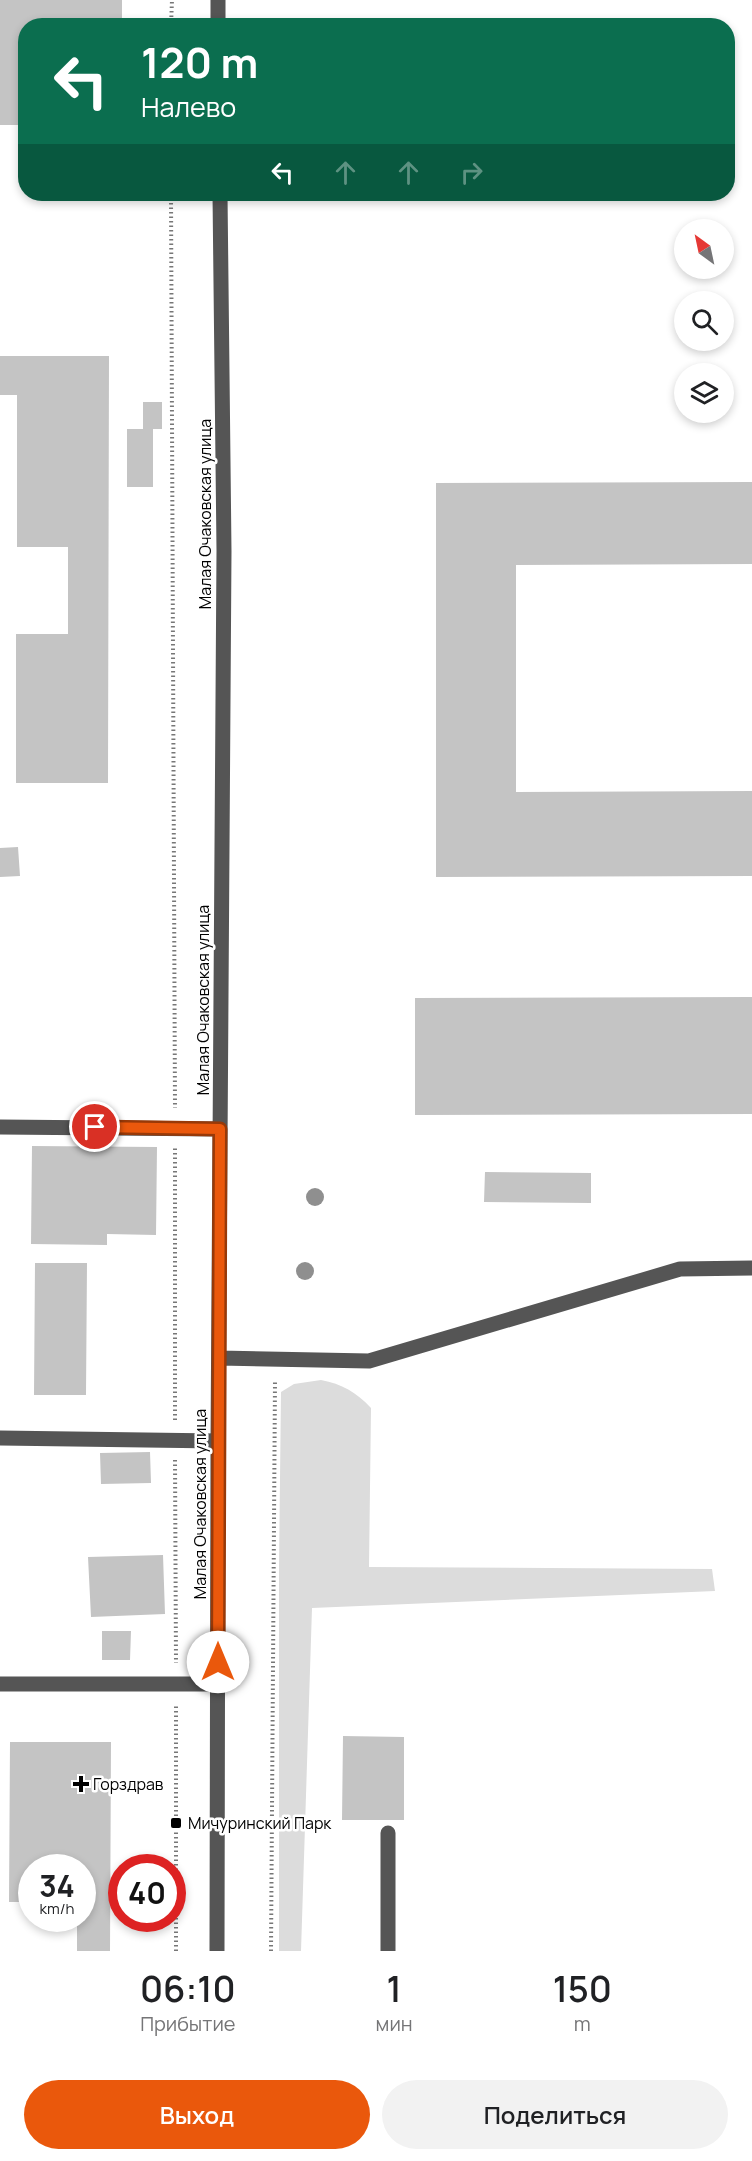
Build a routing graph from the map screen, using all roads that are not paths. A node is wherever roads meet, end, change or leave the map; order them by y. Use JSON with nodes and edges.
{"nodes":[{"id":1,"x":218,"y":0,"type":"edge"},
{"id":2,"x":218,"y":18,"type":"edge"},
{"id":3,"x":220,"y":201,"type":"edge"},
{"id":4,"x":0,"y":1127,"type":"edge"},
{"id":5,"x":220,"y":1129,"type":"junction"},
{"id":6,"x":752,"y":1268,"type":"edge"},
{"id":7,"x":219,"y":1358,"type":"junction"},
{"id":8,"x":0,"y":1438,"type":"edge"},
{"id":9,"x":218,"y":1441,"type":"junction"},
{"id":10,"x":0,"y":1684,"type":"edge"},
{"id":11,"x":217,"y":1684,"type":"junction"},
{"id":12,"x":388,"y":1833,"type":"dead end"},
{"id":13,"x":217,"y":1951,"type":"edge"},
{"id":14,"x":388,"y":1951,"type":"edge"}],
"edges":[{"from":1,"to":2,"type":"street"},
{"from":3,"to":5,"type":"street","name":"Малая Очаковская улица"},
{"from":4,"to":5,"type":"street"},
{"from":5,"to":7,"type":"street","name":"Малая Очаковская улица"},
{"from":6,"to":7,"type":"street"},
{"from":7,"to":9,"type":"street","name":"Малая Очаковская улица"},
{"from":8,"to":9,"type":"street"},
{"from":9,"to":11,"type":"street","name":"Малая Очаковская улица"},
{"from":10,"to":11,"type":"street"},
{"from":11,"to":13,"type":"street","name":"Малая Очаковская улица"},
{"from":12,"to":14,"type":"street"}]}
